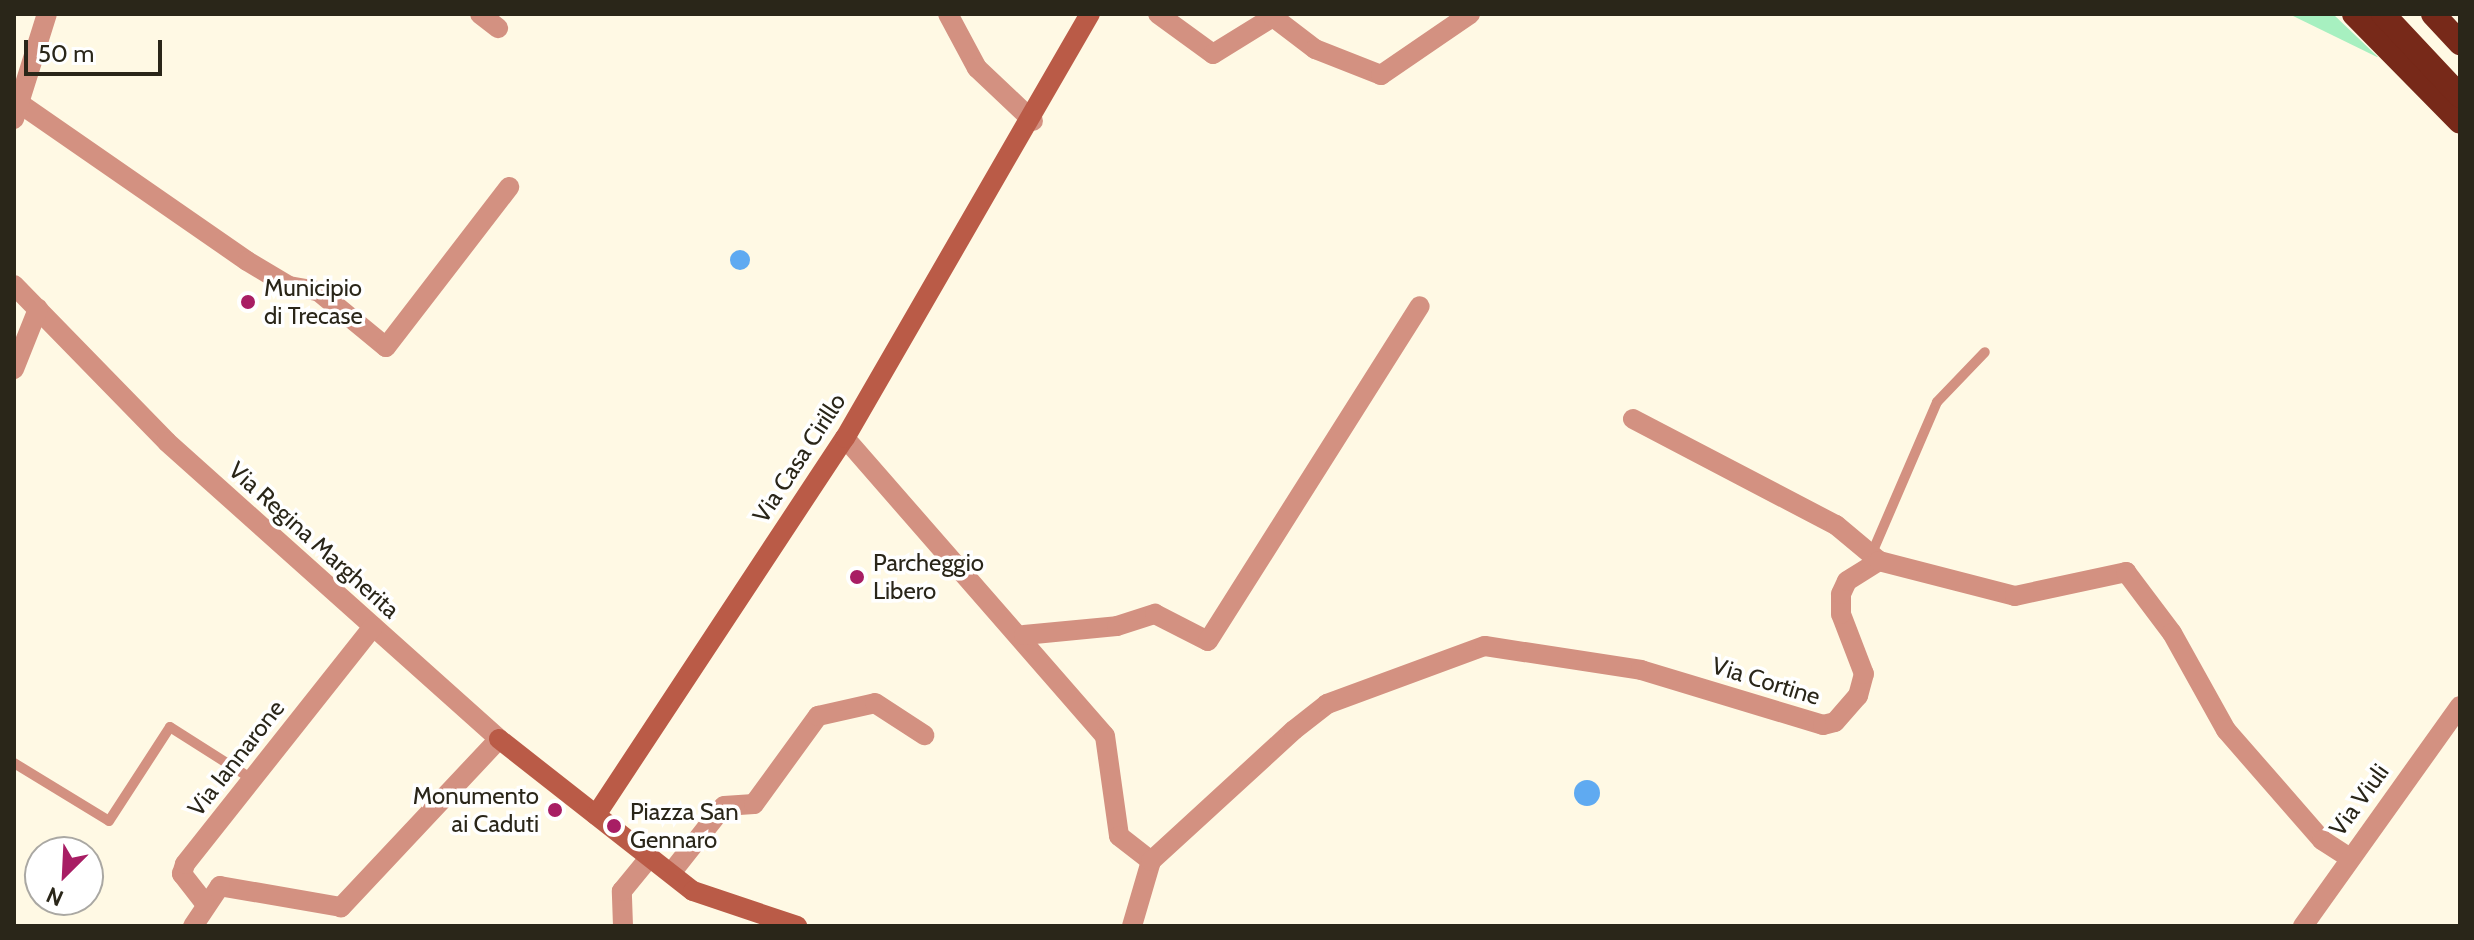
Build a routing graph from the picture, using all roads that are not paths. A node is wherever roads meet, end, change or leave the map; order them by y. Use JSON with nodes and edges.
{"nodes":[{"id":1,"x":47,"y":14,"type":"edge"},
{"id":2,"x":480,"y":14,"type":"edge"},
{"id":3,"x":948,"y":14,"type":"edge"},
{"id":4,"x":1090,"y":14,"type":"edge"},
{"id":5,"x":1158,"y":14,"type":"edge"},
{"id":6,"x":1470,"y":14,"type":"edge"},
{"id":7,"x":2354,"y":14,"type":"edge"},
{"id":8,"x":2383,"y":14,"type":"edge"},
{"id":9,"x":2433,"y":14,"type":"edge"},
{"id":10,"x":498,"y":28,"type":"dead end"},
{"id":11,"x":2460,"y":43,"type":"edge"},
{"id":12,"x":2460,"y":96,"type":"edge"},
{"id":13,"x":16,"y":111,"type":"edge"},
{"id":14,"x":1033,"y":121,"type":"junction"},
{"id":15,"x":2460,"y":122,"type":"edge"},
{"id":16,"x":509,"y":187,"type":"dead end"},
{"id":17,"x":14,"y":285,"type":"edge"},
{"id":18,"x":1420,"y":306,"type":"dead end"},
{"id":19,"x":38,"y":309,"type":"junction"},
{"id":20,"x":1985,"y":352,"type":"dead end"},
{"id":21,"x":14,"y":369,"type":"edge"},
{"id":22,"x":1633,"y":419,"type":"dead end"},
{"id":23,"x":845,"y":438,"type":"junction"},
{"id":24,"x":1876,"y":557,"type":"junction"},
{"id":25,"x":373,"y":627,"type":"junction"},
{"id":26,"x":1024,"y":635,"type":"junction"},
{"id":27,"x":2460,"y":706,"type":"edge"},
{"id":28,"x":924,"y":735,"type":"dead end"},
{"id":29,"x":499,"y":739,"type":"junction"},
{"id":30,"x":14,"y":763,"type":"edge"},
{"id":31,"x":252,"y":779,"type":"junction"},
{"id":32,"x":596,"y":815,"type":"junction"},
{"id":33,"x":649,"y":858,"type":"junction"},
{"id":34,"x":2350,"y":858,"type":"junction"},
{"id":35,"x":1151,"y":861,"type":"junction"},
{"id":36,"x":671,"y":873,"type":"junction"},
{"id":37,"x":204,"y":902,"type":"junction"},
{"id":38,"x":193,"y":926,"type":"edge"},
{"id":39,"x":623,"y":926,"type":"edge"},
{"id":40,"x":797,"y":926,"type":"edge"},
{"id":41,"x":1132,"y":926,"type":"edge"},
{"id":42,"x":2303,"y":926,"type":"edge"}],
"edges":[{"from":1,"to":13,"type":"street"},
{"from":2,"to":10,"type":"street"},
{"from":3,"to":14,"type":"street"},
{"from":4,"to":14,"type":"street","name":"Via Casa Cirillo"},
{"from":5,"to":6,"type":"street"},
{"from":7,"to":15,"type":"highway"},
{"from":8,"to":12,"type":"highway"},
{"from":9,"to":11,"type":"highway"},
{"from":13,"to":16,"type":"street"},
{"from":14,"to":23,"type":"street","name":"Via Casa Cirillo"},
{"from":17,"to":19,"type":"street","name":"Via Regina Margherita"},
{"from":18,"to":26,"type":"street"},
{"from":19,"to":21,"type":"street"},
{"from":19,"to":25,"type":"street","name":"Via Regina Margherita"},
{"from":20,"to":24,"type":"lane"},
{"from":22,"to":24,"type":"street"},
{"from":23,"to":26,"type":"street"},
{"from":23,"to":32,"type":"street","name":"Via Casa Cirillo"},
{"from":24,"to":34,"type":"street"},
{"from":24,"to":35,"type":"street","name":"Via Cortine"},
{"from":25,"to":29,"type":"street","name":"Via Regina Margherita"},
{"from":25,"to":31,"type":"street","name":"Via Iannarone"},
{"from":26,"to":35,"type":"street"},
{"from":27,"to":34,"type":"street","name":"Via Viuli"},
{"from":28,"to":36,"type":"street"},
{"from":29,"to":32,"type":"street","name":"Via Regina Margherita"},
{"from":29,"to":37,"type":"street"},
{"from":30,"to":31,"type":"lane"},
{"from":31,"to":37,"type":"street","name":"Via Iannarone"},
{"from":32,"to":33,"type":"street","name":"Via Regina Margherita"},
{"from":33,"to":36,"type":"street","name":"Via Regina Margherita"},
{"from":33,"to":39,"type":"street"},
{"from":34,"to":42,"type":"street","name":"Via Viuli"},
{"from":35,"to":41,"type":"street"},
{"from":36,"to":40,"type":"street","name":"Via Regina Margherita"},
{"from":37,"to":38,"type":"street"}]}
